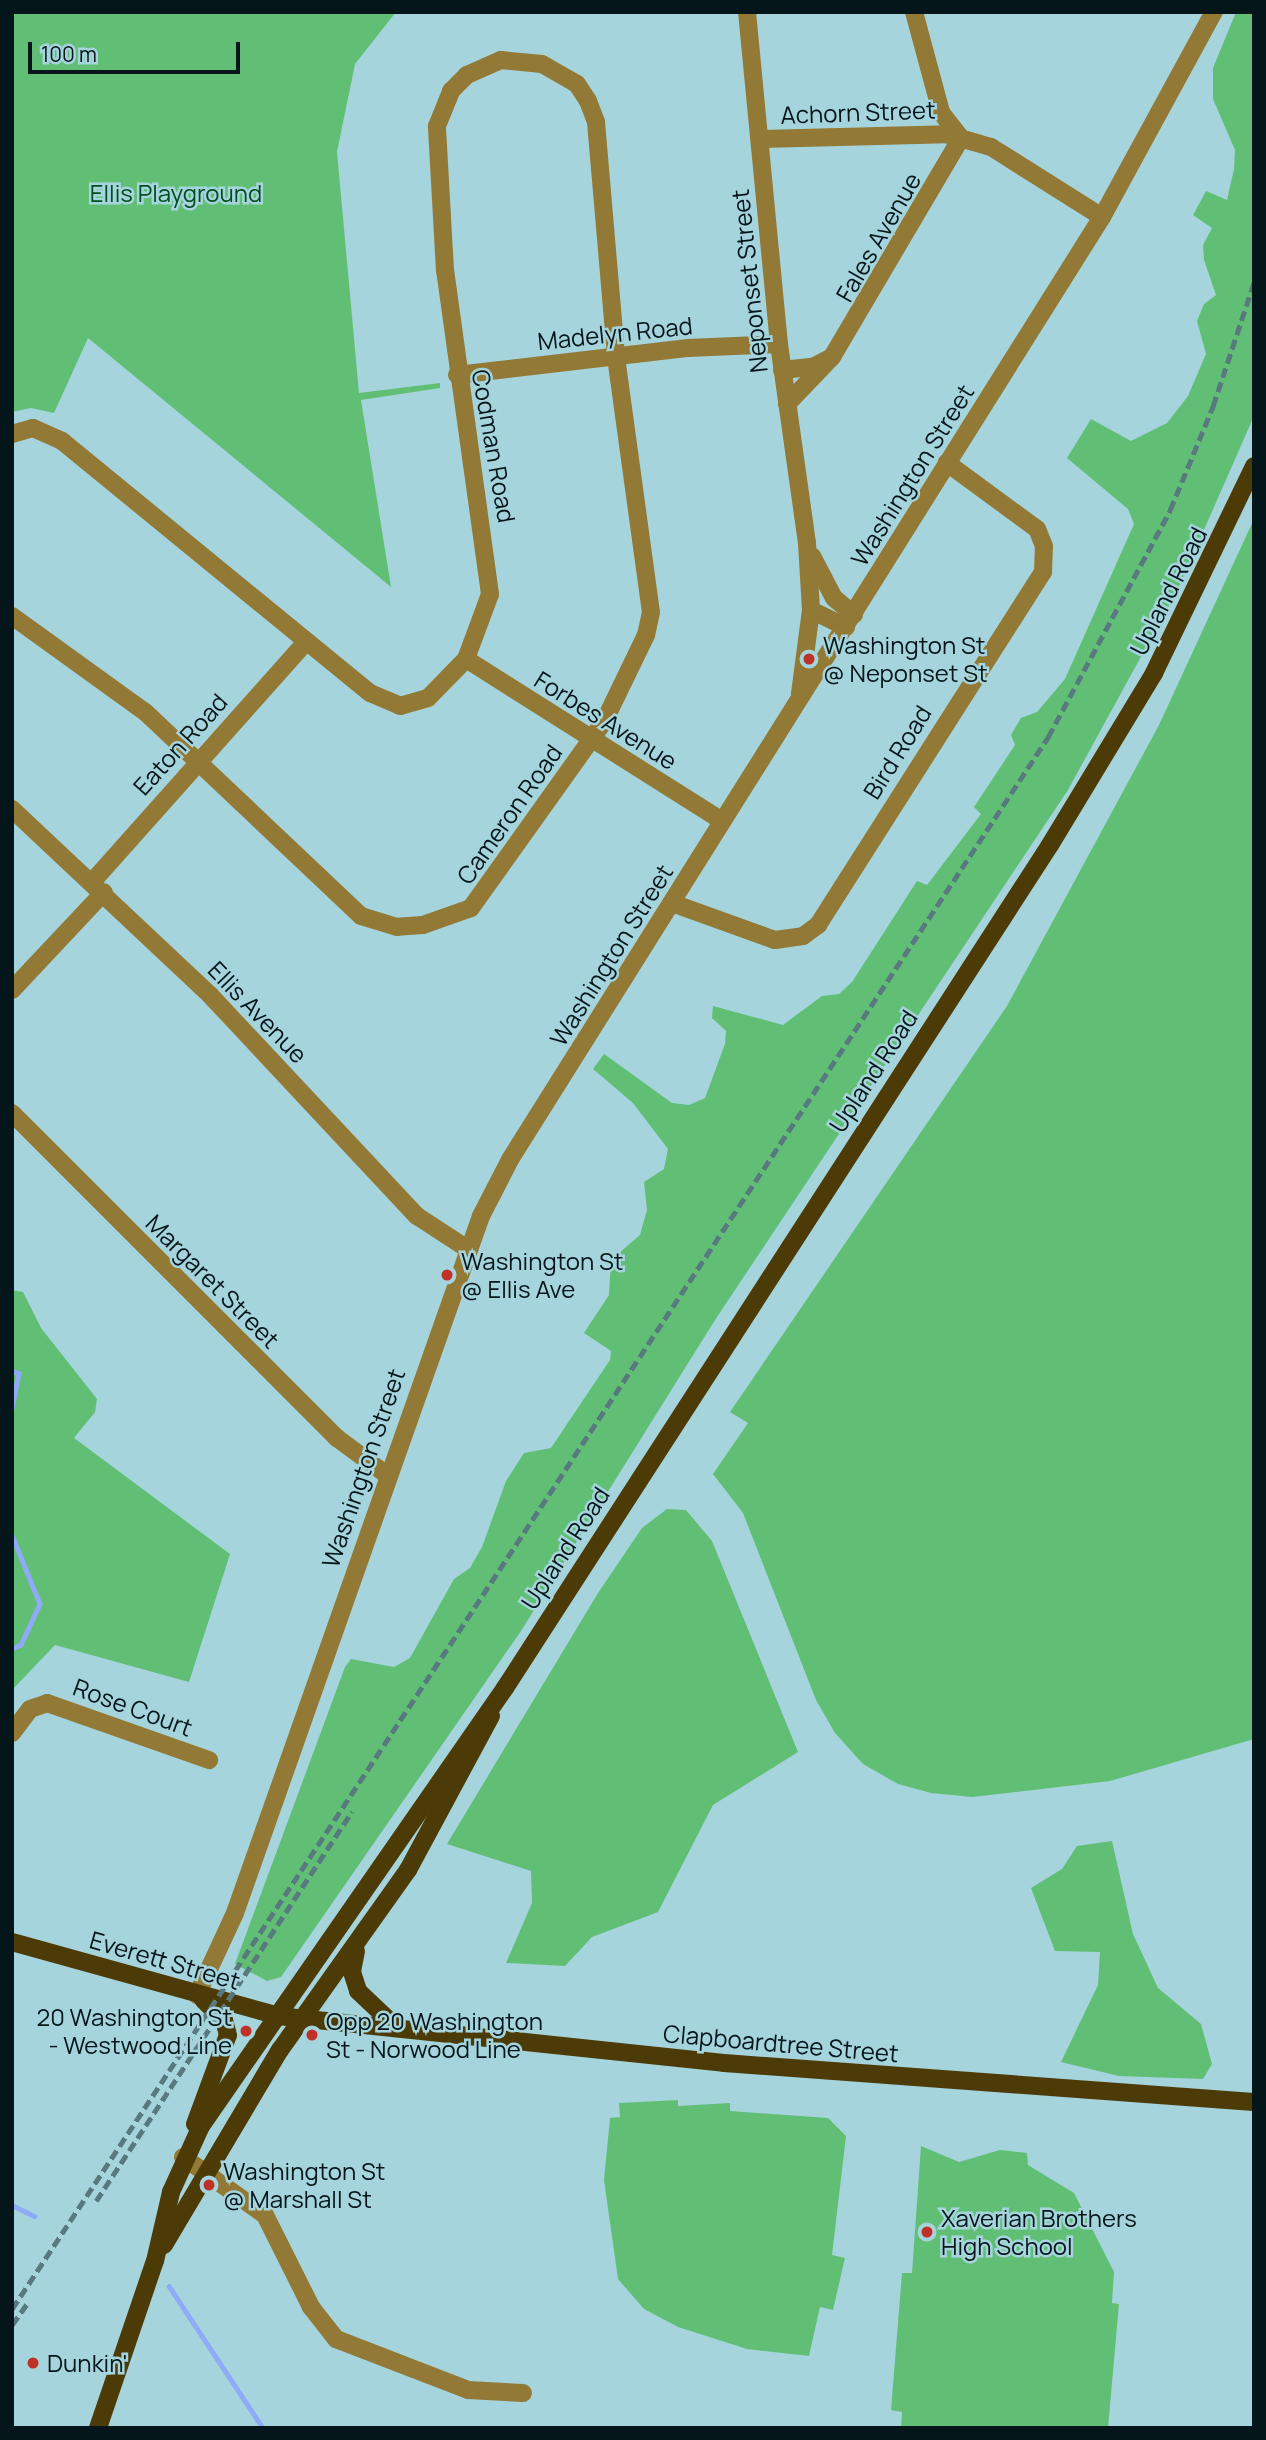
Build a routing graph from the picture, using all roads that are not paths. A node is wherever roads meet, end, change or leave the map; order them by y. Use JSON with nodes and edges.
{"nodes":[{"id":1,"x":747,"y":12,"type":"edge"},
{"id":2,"x":914,"y":12,"type":"edge"},
{"id":3,"x":1214,"y":12,"type":"edge"},
{"id":4,"x":961,"y":138,"type":"junction"},
{"id":5,"x":761,"y":139,"type":"junction"},
{"id":6,"x":1102,"y":217,"type":"junction"},
{"id":7,"x":779,"y":344,"type":"junction"},
{"id":8,"x":616,"y":357,"type":"junction"},
{"id":9,"x":832,"y":357,"type":"junction"},
{"id":10,"x":782,"y":370,"type":"junction"},
{"id":11,"x":457,"y":375,"type":"junction"},
{"id":12,"x":787,"y":404,"type":"junction"},
{"id":13,"x":12,"y":434,"type":"edge"},
{"id":14,"x":947,"y":463,"type":"junction"},
{"id":15,"x":1254,"y":466,"type":"edge"},
{"id":16,"x":807,"y":543,"type":"junction"},
{"id":17,"x":811,"y":610,"type":"junction"},
{"id":18,"x":12,"y":616,"type":"edge"},
{"id":19,"x":850,"y":621,"type":"junction"},
{"id":20,"x":306,"y":642,"type":"junction"},
{"id":21,"x":466,"y":659,"type":"junction"},
{"id":22,"x":799,"y":701,"type":"junction"},
{"id":23,"x":590,"y":741,"type":"junction"},
{"id":24,"x":197,"y":760,"type":"junction"},
{"id":25,"x":12,"y":809,"type":"edge"},
{"id":26,"x":722,"y":821,"type":"junction"},
{"id":27,"x":99,"y":887,"type":"junction"},
{"id":28,"x":672,"y":903,"type":"junction"},
{"id":29,"x":12,"y":989,"type":"edge"},
{"id":30,"x":12,"y":1113,"type":"edge"},
{"id":31,"x":466,"y":1248,"type":"junction"},
{"id":32,"x":387,"y":1475,"type":"junction"},
{"id":33,"x":505,"y":1688,"type":"junction"},
{"id":34,"x":12,"y":1733,"type":"edge"},
{"id":35,"x":209,"y":1760,"type":"dead end"},
{"id":36,"x":12,"y":1942,"type":"edge"},
{"id":37,"x":358,"y":1942,"type":"junction"},
{"id":38,"x":197,"y":1996,"type":"junction"},
{"id":39,"x":278,"y":2016,"type":"junction"},
{"id":40,"x":305,"y":2018,"type":"junction"},
{"id":41,"x":398,"y":2029,"type":"junction"},
{"id":42,"x":1254,"y":2102,"type":"edge"},
{"id":43,"x":183,"y":2157,"type":"junction"},
{"id":44,"x":205,"y":2171,"type":"junction"},
{"id":45,"x":155,"y":2261,"type":"junction"},
{"id":46,"x":523,"y":2393,"type":"dead end"},
{"id":47,"x":98,"y":2428,"type":"edge"}],
"edges":[{"from":1,"to":5,"type":"street","name":"Neponset Street"},
{"from":2,"to":4,"type":"street"},
{"from":3,"to":6,"type":"street","name":"Washington Street"},
{"from":4,"to":5,"type":"street","name":"Achorn Street"},
{"from":4,"to":6,"type":"street","name":"Achorn Street"},
{"from":4,"to":9,"type":"street","name":"Fales Avenue"},
{"from":5,"to":7,"type":"street","name":"Neponset Street"},
{"from":6,"to":14,"type":"street","name":"Washington Street"},
{"from":7,"to":8,"type":"street","name":"Madelyn Road"},
{"from":7,"to":10,"type":"street","name":"Neponset Street"},
{"from":8,"to":11,"type":"street","name":"Madelyn Road"},
{"from":8,"to":11,"type":"street","name":"Codman Road"},
{"from":8,"to":23,"type":"street","name":"Cameron Road"},
{"from":9,"to":10,"type":"street"},
{"from":9,"to":12,"type":"street","name":"Fales Avenue"},
{"from":10,"to":12,"type":"street","name":"Neponset Street"},
{"from":11,"to":21,"type":"street","name":"Codman Road"},
{"from":12,"to":16,"type":"street","name":"Neponset Street"},
{"from":13,"to":20,"type":"street","name":"Codman Road"},
{"from":14,"to":19,"type":"street","name":"Washington Street"},
{"from":14,"to":28,"type":"street","name":"Bird Road"},
{"from":15,"to":33,"type":"main road","name":"Upland Road"},
{"from":16,"to":17,"type":"street","name":"Neponset Street"},
{"from":16,"to":19,"type":"street","name":"Neponset Street"},
{"from":17,"to":19,"type":"street"},
{"from":17,"to":22,"type":"street","name":"Neponset Street"},
{"from":18,"to":24,"type":"street","name":"Cameron Road"},
{"from":19,"to":22,"type":"street","name":"Washington Street"},
{"from":20,"to":21,"type":"street","name":"Codman Road"},
{"from":20,"to":24,"type":"street","name":"Eaton Road"},
{"from":21,"to":23,"type":"street","name":"Forbes Avenue"},
{"from":22,"to":26,"type":"street","name":"Washington Street"},
{"from":23,"to":24,"type":"street","name":"Cameron Road"},
{"from":23,"to":26,"type":"street","name":"Forbes Avenue"},
{"from":24,"to":27,"type":"street","name":"Eaton Road"},
{"from":25,"to":27,"type":"street","name":"Ellis Avenue"},
{"from":26,"to":28,"type":"street","name":"Washington Street"},
{"from":27,"to":29,"type":"street","name":"Eaton Road"},
{"from":27,"to":31,"type":"street","name":"Ellis Avenue"},
{"from":28,"to":31,"type":"street","name":"Washington Street"},
{"from":30,"to":32,"type":"street","name":"Margaret Street"},
{"from":31,"to":32,"type":"street","name":"Washington Street"},
{"from":32,"to":38,"type":"street","name":"Washington Street"},
{"from":33,"to":37,"type":"main road","name":"Upland Road"},
{"from":33,"to":39,"type":"main road","name":"Upland Road"},
{"from":34,"to":35,"type":"street","name":"Rose Court"},
{"from":36,"to":38,"type":"main road","name":"Everett Street"},
{"from":37,"to":40,"type":"main road","name":"Upland Road"},
{"from":37,"to":41,"type":"main road"},
{"from":38,"to":39,"type":"main road","name":"Everett Street"},
{"from":38,"to":43,"type":"main road"},
{"from":39,"to":40,"type":"main road","name":"Everett Street"},
{"from":39,"to":43,"type":"main road"},
{"from":40,"to":41,"type":"main road","name":"Clapboardtree Street"},
{"from":40,"to":44,"type":"main road"},
{"from":41,"to":42,"type":"main road","name":"Clapboardtree Street"},
{"from":43,"to":44,"type":"street"},
{"from":43,"to":45,"type":"main road"},
{"from":44,"to":45,"type":"main road"},
{"from":44,"to":46,"type":"street"},
{"from":45,"to":47,"type":"main road"}]}
